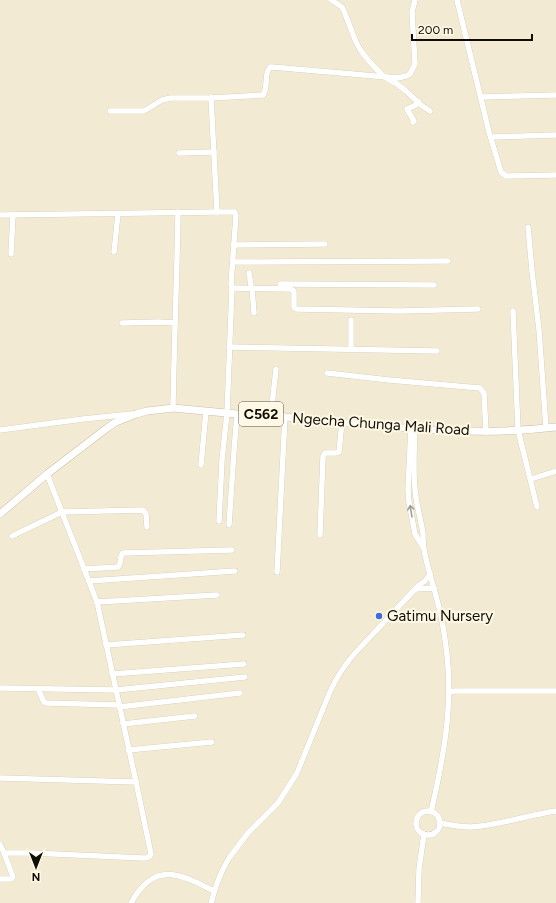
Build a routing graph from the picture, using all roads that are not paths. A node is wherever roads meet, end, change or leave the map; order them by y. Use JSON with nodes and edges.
{"nodes":[{"id":1,"x":332,"y":0,"type":"edge"},
{"id":2,"x":414,"y":0,"type":"edge"},
{"id":3,"x":457,"y":0,"type":"edge"},
{"id":4,"x":383,"y":76,"type":"junction"},
{"id":5,"x":556,"y":95,"type":"edge"},
{"id":6,"x":481,"y":97,"type":"junction"},
{"id":7,"x":211,"y":98,"type":"junction"},
{"id":8,"x":418,"y":102,"type":"junction"},
{"id":9,"x":110,"y":111,"type":"dead end"},
{"id":10,"x":430,"y":111,"type":"dead end"},
{"id":11,"x":413,"y":122,"type":"dead end"},
{"id":12,"x":556,"y":135,"type":"edge"},
{"id":13,"x":491,"y":137,"type":"junction"},
{"id":14,"x":214,"y":152,"type":"junction"},
{"id":15,"x":179,"y":153,"type":"dead end"},
{"id":16,"x":556,"y":175,"type":"edge"},
{"id":17,"x":178,"y":212,"type":"junction"},
{"id":18,"x":217,"y":212,"type":"junction"},
{"id":19,"x":118,"y":214,"type":"junction"},
{"id":20,"x":0,"y":215,"type":"edge"},
{"id":21,"x":13,"y":215,"type":"junction"},
{"id":22,"x":528,"y":227,"type":"dead end"},
{"id":23,"x":325,"y":244,"type":"dead end"},
{"id":24,"x":234,"y":245,"type":"junction"},
{"id":25,"x":114,"y":252,"type":"dead end"},
{"id":26,"x":10,"y":254,"type":"dead end"},
{"id":27,"x":448,"y":261,"type":"dead end"},
{"id":28,"x":233,"y":262,"type":"junction"},
{"id":29,"x":249,"y":273,"type":"dead end"},
{"id":30,"x":232,"y":286,"type":"junction"},
{"id":31,"x":251,"y":286,"type":"junction"},
{"id":32,"x":434,"y":286,"type":"dead end"},
{"id":33,"x":478,"y":309,"type":"dead end"},
{"id":34,"x":513,"y":311,"type":"dead end"},
{"id":35,"x":254,"y":313,"type":"dead end"},
{"id":36,"x":351,"y":320,"type":"dead end"},
{"id":37,"x":122,"y":323,"type":"dead end"},
{"id":38,"x":175,"y":323,"type":"junction"},
{"id":39,"x":229,"y":347,"type":"junction"},
{"id":40,"x":351,"y":349,"type":"junction"},
{"id":41,"x":436,"y":351,"type":"dead end"},
{"id":42,"x":276,"y":369,"type":"dead end"},
{"id":43,"x":327,"y":373,"type":"dead end"},
{"id":44,"x":173,"y":408,"type":"junction"},
{"id":45,"x":206,"y":411,"type":"junction"},
{"id":46,"x":227,"y":413,"type":"junction"},
{"id":47,"x":136,"y":414,"type":"junction"},
{"id":48,"x":238,"y":414,"type":"junction"},
{"id":49,"x":271,"y":414,"type":"junction"},
{"id":50,"x":285,"y":417,"type":"junction"},
{"id":51,"x":342,"y":422,"type":"junction"},
{"id":52,"x":556,"y":427,"type":"edge"},
{"id":53,"x":413,"y":428,"type":"junction"},
{"id":54,"x":546,"y":428,"type":"junction"},
{"id":55,"x":0,"y":430,"type":"edge"},
{"id":56,"x":518,"y":430,"type":"junction"},
{"id":57,"x":486,"y":432,"type":"junction"},
{"id":58,"x":201,"y":465,"type":"dead end"},
{"id":59,"x":556,"y":471,"type":"edge"},
{"id":60,"x":47,"y":474,"type":"junction"},
{"id":61,"x":531,"y":479,"type":"junction"},
{"id":62,"x":537,"y":507,"type":"dead end"},
{"id":63,"x":62,"y":512,"type":"junction"},
{"id":64,"x":0,"y":514,"type":"edge"},
{"id":65,"x":219,"y":521,"type":"dead end"},
{"id":66,"x":229,"y":525,"type":"dead end"},
{"id":67,"x":147,"y":527,"type":"dead end"},
{"id":68,"x":320,"y":535,"type":"dead end"},
{"id":69,"x":12,"y":536,"type":"dead end"},
{"id":70,"x":232,"y":550,"type":"dead end"},
{"id":71,"x":84,"y":569,"type":"junction"},
{"id":72,"x":235,"y":571,"type":"dead end"},
{"id":73,"x":277,"y":572,"type":"dead end"},
{"id":74,"x":430,"y":574,"type":"junction"},
{"id":75,"x":88,"y":581,"type":"junction"},
{"id":76,"x":434,"y":588,"type":"junction"},
{"id":77,"x":415,"y":589,"type":"junction"},
{"id":78,"x":217,"y":595,"type":"dead end"},
{"id":79,"x":96,"y":602,"type":"junction"},
{"id":80,"x":243,"y":634,"type":"dead end"},
{"id":81,"x":106,"y":645,"type":"junction"},
{"id":82,"x":244,"y":664,"type":"dead end"},
{"id":83,"x":112,"y":674,"type":"junction"},
{"id":84,"x":246,"y":677,"type":"dead end"},
{"id":85,"x":0,"y":688,"type":"edge"},
{"id":86,"x":38,"y":689,"type":"junction"},
{"id":87,"x":116,"y":690,"type":"junction"},
{"id":88,"x":556,"y":691,"type":"edge"},
{"id":89,"x":449,"y":692,"type":"junction"},
{"id":90,"x":240,"y":694,"type":"dead end"},
{"id":91,"x":119,"y":706,"type":"junction"},
{"id":92,"x":195,"y":716,"type":"dead end"},
{"id":93,"x":123,"y":724,"type":"junction"},
{"id":94,"x":212,"y":742,"type":"dead end"},
{"id":95,"x":128,"y":750,"type":"junction"},
{"id":96,"x":0,"y":778,"type":"edge"},
{"id":97,"x":136,"y":782,"type":"junction"},
{"id":98,"x":556,"y":811,"type":"edge"},
{"id":99,"x":431,"y":812,"type":"junction"},
{"id":100,"x":440,"y":823,"type":"junction"},
{"id":101,"x":424,"y":834,"type":"junction"},
{"id":102,"x":0,"y":844,"type":"edge"},
{"id":103,"x":4,"y":854,"type":"junction"},
{"id":104,"x":0,"y":879,"type":"edge"},
{"id":105,"x":214,"y":891,"type":"junction"},
{"id":106,"x":131,"y":903,"type":"edge"},
{"id":107,"x":211,"y":903,"type":"edge"},
{"id":108,"x":418,"y":903,"type":"edge"}],
"edges":[{"from":1,"to":4,"type":"street"},
{"from":2,"to":4,"type":"street"},
{"from":3,"to":6,"type":"street"},
{"from":4,"to":7,"type":"street"},
{"from":4,"to":8,"type":"street"},
{"from":5,"to":6,"type":"street"},
{"from":6,"to":13,"type":"street"},
{"from":7,"to":9,"type":"street"},
{"from":7,"to":14,"type":"street"},
{"from":8,"to":10,"type":"street"},
{"from":8,"to":11,"type":"street"},
{"from":12,"to":13,"type":"street"},
{"from":13,"to":16,"type":"street"},
{"from":14,"to":15,"type":"street"},
{"from":14,"to":18,"type":"street"},
{"from":17,"to":18,"type":"street"},
{"from":17,"to":19,"type":"street"},
{"from":17,"to":38,"type":"street"},
{"from":18,"to":24,"type":"street"},
{"from":19,"to":21,"type":"street"},
{"from":19,"to":25,"type":"street"},
{"from":20,"to":21,"type":"street"},
{"from":21,"to":26,"type":"street"},
{"from":22,"to":54,"type":"street"},
{"from":23,"to":24,"type":"street"},
{"from":24,"to":28,"type":"street"},
{"from":27,"to":28,"type":"street"},
{"from":28,"to":30,"type":"street"},
{"from":29,"to":31,"type":"street"},
{"from":30,"to":31,"type":"street"},
{"from":30,"to":39,"type":"street"},
{"from":31,"to":32,"type":"street"},
{"from":31,"to":33,"type":"street"},
{"from":31,"to":35,"type":"street"},
{"from":34,"to":56,"type":"street"},
{"from":36,"to":40,"type":"street"},
{"from":37,"to":38,"type":"street"},
{"from":38,"to":44,"type":"street"},
{"from":39,"to":40,"type":"street"},
{"from":39,"to":46,"type":"street"},
{"from":40,"to":41,"type":"street"},
{"from":42,"to":49,"type":"street"},
{"from":43,"to":57,"type":"street"},
{"from":44,"to":45,"type":"main road","name":"Ngecha Chunga Mali Road","number":"C562"},
{"from":44,"to":47,"type":"main road","name":"Ngecha Chunga Mali Road","number":"C562"},
{"from":45,"to":46,"type":"main road","name":"Ngecha Chunga Mali Road","number":"C562"},
{"from":45,"to":58,"type":"street"},
{"from":46,"to":48,"type":"main road","name":"Ngecha Chunga Mali Road","number":"C562"},
{"from":46,"to":65,"type":"street"},
{"from":47,"to":55,"type":"street"},
{"from":47,"to":60,"type":"main road","name":"Ngecha Chunga Mali Road","number":"C562"},
{"from":48,"to":49,"type":"main road","name":"Ngecha Chunga Mali Road","number":"C562"},
{"from":48,"to":66,"type":"street"},
{"from":49,"to":50,"type":"main road","name":"Ngecha Chunga Mali Road","number":"C562"},
{"from":50,"to":51,"type":"main road","name":"Ngecha Chunga Mali Road","number":"C562"},
{"from":50,"to":73,"type":"street"},
{"from":51,"to":53,"type":"main road","name":"Ngecha Chunga Mali Road","number":"C562"},
{"from":51,"to":68,"type":"street"},
{"from":52,"to":54,"type":"main road","name":"Ngecha Chunga Mali Road","number":"C562"},
{"from":53,"to":57,"type":"main road","name":"Ngecha Chunga Mali Road","number":"C562"},
{"from":53,"to":74,"type":"street"},
{"from":54,"to":56,"type":"main road","name":"Ngecha Chunga Mali Road","number":"C562"},
{"from":56,"to":57,"type":"main road","name":"Ngecha Chunga Mali Road","number":"C562"},
{"from":56,"to":61,"type":"street"},
{"from":59,"to":61,"type":"street"},
{"from":60,"to":63,"type":"street"},
{"from":60,"to":64,"type":"main road","name":"Ngecha Chunga Mali Road","number":"C562"},
{"from":61,"to":62,"type":"street"},
{"from":63,"to":67,"type":"street"},
{"from":63,"to":69,"type":"street"},
{"from":63,"to":71,"type":"street"},
{"from":70,"to":71,"type":"street"},
{"from":71,"to":75,"type":"street"},
{"from":72,"to":75,"type":"street"},
{"from":74,"to":76,"type":"street"},
{"from":74,"to":77,"type":"street"},
{"from":75,"to":79,"type":"street"},
{"from":76,"to":77,"type":"street"},
{"from":76,"to":89,"type":"street"},
{"from":77,"to":105,"type":"street"},
{"from":78,"to":79,"type":"street"},
{"from":79,"to":81,"type":"street"},
{"from":80,"to":81,"type":"street"},
{"from":81,"to":83,"type":"street"},
{"from":82,"to":83,"type":"street"},
{"from":83,"to":87,"type":"street"},
{"from":84,"to":87,"type":"street"},
{"from":85,"to":86,"type":"street"},
{"from":86,"to":87,"type":"street"},
{"from":86,"to":91,"type":"street"},
{"from":87,"to":91,"type":"street"},
{"from":88,"to":89,"type":"street"},
{"from":89,"to":99,"type":"street"},
{"from":90,"to":91,"type":"street"},
{"from":91,"to":93,"type":"street"},
{"from":92,"to":93,"type":"street"},
{"from":93,"to":95,"type":"street"},
{"from":94,"to":95,"type":"street"},
{"from":95,"to":97,"type":"street"},
{"from":96,"to":97,"type":"street"},
{"from":97,"to":103,"type":"street"},
{"from":98,"to":100,"type":"street"},
{"from":99,"to":100,"type":"street"},
{"from":99,"to":101,"type":"street"},
{"from":100,"to":101,"type":"street"},
{"from":101,"to":108,"type":"street"},
{"from":102,"to":103,"type":"street"},
{"from":103,"to":104,"type":"street"},
{"from":105,"to":106,"type":"street"},
{"from":105,"to":107,"type":"street"}]}
